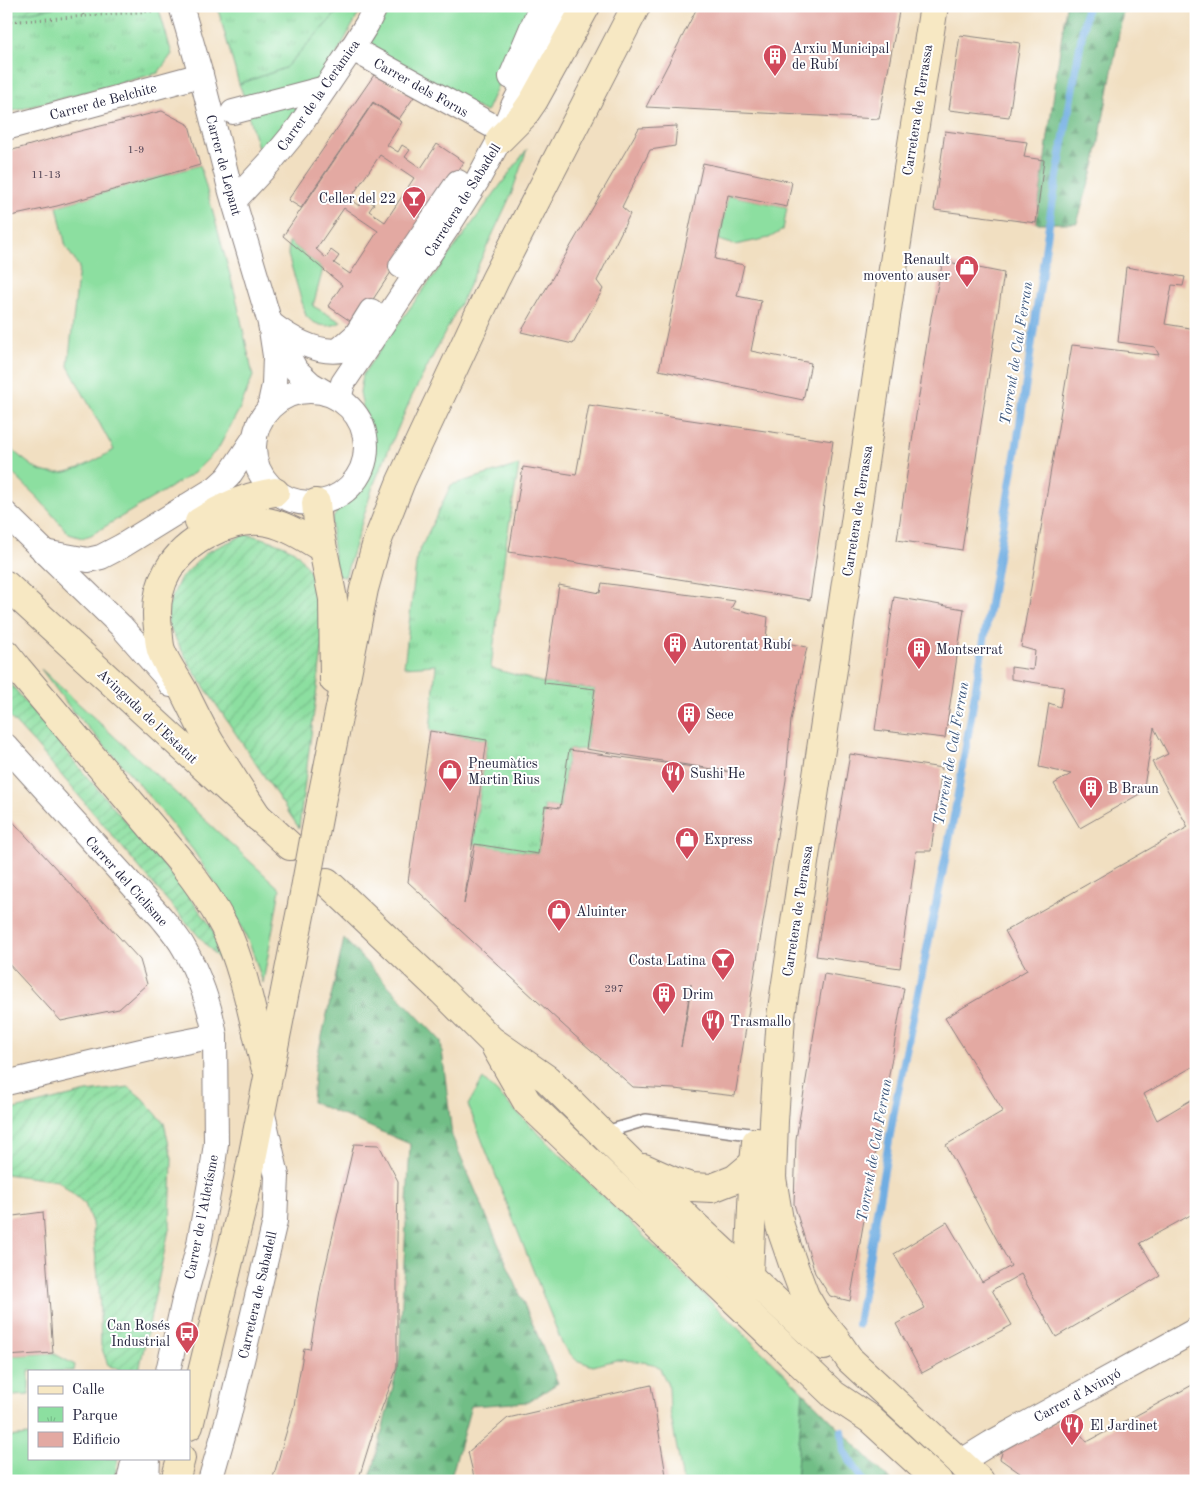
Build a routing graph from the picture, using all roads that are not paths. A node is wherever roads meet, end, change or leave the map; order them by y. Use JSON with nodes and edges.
{"nodes":[{"id":1,"x":181,"y":6,"type":"edge"},
{"id":2,"x":376,"y":6,"type":"edge"},
{"id":3,"x":541,"y":6,"type":"edge"},
{"id":4,"x":564,"y":6,"type":"edge"},
{"id":5,"x":586,"y":6,"type":"edge"},
{"id":6,"x":636,"y":6,"type":"edge"},
{"id":7,"x":934,"y":6,"type":"edge"},
{"id":8,"x":352,"y":48,"type":"junction"},
{"id":9,"x":200,"y":75,"type":"junction"},
{"id":10,"x":326,"y":88,"type":"junction"},
{"id":11,"x":233,"y":112,"type":"dead end"},
{"id":12,"x":6,"y":128,"type":"edge"},
{"id":13,"x":495,"y":132,"type":"junction"},
{"id":14,"x":234,"y":202,"type":"junction"},
{"id":15,"x":393,"y":308,"type":"junction"},
{"id":16,"x":270,"y":323,"type":"junction"},
{"id":17,"x":339,"y":350,"type":"junction"},
{"id":18,"x":332,"y":396,"type":"junction"},
{"id":19,"x":269,"y":408,"type":"junction"},
{"id":20,"x":255,"y":437,"type":"junction"},
{"id":21,"x":275,"y":492,"type":"junction"},
{"id":22,"x":316,"y":503,"type":"junction"},
{"id":23,"x":6,"y":514,"type":"edge"},
{"id":24,"x":322,"y":548,"type":"junction"},
{"id":25,"x":44,"y":552,"type":"junction"},
{"id":26,"x":6,"y":585,"type":"edge"},
{"id":27,"x":161,"y":650,"type":"junction"},
{"id":28,"x":6,"y":654,"type":"edge"},
{"id":29,"x":336,"y":724,"type":"junction"},
{"id":30,"x":210,"y":742,"type":"junction"},
{"id":31,"x":6,"y":746,"type":"edge"},
{"id":32,"x":258,"y":817,"type":"junction"},
{"id":33,"x":290,"y":846,"type":"dead end"},
{"id":34,"x":328,"y":882,"type":"dead end"},
{"id":35,"x":781,"y":1016,"type":"junction"},
{"id":36,"x":215,"y":1036,"type":"junction"},
{"id":37,"x":491,"y":1040,"type":"junction"},
{"id":38,"x":267,"y":1074,"type":"junction"},
{"id":39,"x":6,"y":1083,"type":"edge"},
{"id":40,"x":261,"y":1106,"type":"junction"},
{"id":41,"x":602,"y":1133,"type":"junction"},
{"id":42,"x":757,"y":1135,"type":"junction"},
{"id":43,"x":631,"y":1162,"type":"junction"},
{"id":44,"x":754,"y":1162,"type":"junction"},
{"id":45,"x":749,"y":1274,"type":"junction"},
{"id":46,"x":1196,"y":1330,"type":"edge"},
{"id":47,"x":850,"y":1360,"type":"junction"},
{"id":48,"x":168,"y":1370,"type":"edge"},
{"id":49,"x":870,"y":1419,"type":"junction"},
{"id":50,"x":190,"y":1422,"type":"edge"},
{"id":51,"x":136,"y":1460,"type":"edge"},
{"id":52,"x":148,"y":1460,"type":"edge"},
{"id":53,"x":180,"y":1460,"type":"edge"},
{"id":54,"x":960,"y":1462,"type":"junction"},
{"id":55,"x":129,"y":1481,"type":"edge"},
{"id":56,"x":147,"y":1481,"type":"edge"},
{"id":57,"x":175,"y":1481,"type":"edge"},
{"id":58,"x":210,"y":1481,"type":"edge"},
{"id":59,"x":938,"y":1481,"type":"edge"},
{"id":60,"x":980,"y":1481,"type":"edge"}],
"edges":[{"from":1,"to":9,"type":"street","name":"Carrer de Lepant"},
{"from":2,"to":8,"type":"street","name":"Carrer de la Ceràmica"},
{"from":3,"to":13,"type":"street"},
{"from":4,"to":13,"type":"street","name":"Carretera de Sabadell"},
{"from":5,"to":13,"type":"main road"},
{"from":6,"to":29,"type":"main road"},
{"from":7,"to":35,"type":"main road","name":"Carretera de Terrassa"},
{"from":8,"to":10,"type":"street","name":"Carrer de la Ceràmica"},
{"from":8,"to":13,"type":"street","name":"Carrer dels Forns"},
{"from":9,"to":12,"type":"street","name":"Carrer de Belchite"},
{"from":9,"to":14,"type":"street","name":"Carrer de Lepant"},
{"from":10,"to":11,"type":"street"},
{"from":10,"to":14,"type":"street","name":"Carrer de la Ceràmica"},
{"from":13,"to":15,"type":"street","name":"Carretera de Sabadell"},
{"from":13,"to":17,"type":"street"},
{"from":14,"to":16,"type":"street","name":"Carrer de Lepant"},
{"from":15,"to":17,"type":"street","name":"Carretera de Sabadell"},
{"from":15,"to":18,"type":"street","name":"Carretera de Sabadell"},
{"from":16,"to":17,"type":"street"},
{"from":16,"to":18,"type":"street","name":"Carrer de Lepant"},
{"from":16,"to":19,"type":"street","name":"Carrer de Lepant"},
{"from":18,"to":19,"type":"street"},
{"from":18,"to":22,"type":"street"},
{"from":19,"to":20,"type":"street"},
{"from":20,"to":21,"type":"street"},
{"from":20,"to":25,"type":"street"},
{"from":21,"to":22,"type":"street"},
{"from":21,"to":27,"type":"main road"},
{"from":22,"to":24,"type":"main road"},
{"from":23,"to":25,"type":"street","name":"Avinguda de l'Estatut"},
{"from":24,"to":27,"type":"main road"},
{"from":24,"to":29,"type":"main road"},
{"from":25,"to":30,"type":"street","name":"Avinguda de l'Estatut"},
{"from":26,"to":32,"type":"main road","name":"Avinguda de l'Estatut"},
{"from":27,"to":30,"type":"main road"},
{"from":28,"to":38,"type":"main road"},
{"from":29,"to":38,"type":"main road","bridge":true},
{"from":30,"to":32,"type":"main road"},
{"from":31,"to":36,"type":"street","name":"Carrer del Ciclisme"},
{"from":32,"to":33,"type":"main road","name":"Avinguda de l'Estatut"},
{"from":34,"to":37,"type":"main road"},
{"from":35,"to":42,"type":"main road"},
{"from":35,"to":47,"type":"main road"},
{"from":36,"to":39,"type":"street"},
{"from":36,"to":48,"type":"street","name":"Carrer de l'Atletísme"},
{"from":37,"to":41,"type":"main road"},
{"from":37,"to":49,"type":"main road"},
{"from":38,"to":40,"type":"main road"},
{"from":40,"to":50,"type":"main road"},
{"from":40,"to":58,"type":"street","name":"Carretera de Sabadell"},
{"from":41,"to":42,"type":"lane"},
{"from":41,"to":43,"type":"main road"},
{"from":42,"to":44,"type":"main road"},
{"from":43,"to":44,"type":"main road"},
{"from":43,"to":45,"type":"main road"},
{"from":44,"to":45,"type":"main road"},
{"from":45,"to":47,"type":"main road"},
{"from":45,"to":49,"type":"main road"},
{"from":46,"to":54,"type":"street","name":"Carrer d'Avinyó"},
{"from":47,"to":54,"type":"main road"},
{"from":49,"to":59,"type":"main road"},
{"from":51,"to":55,"type":"street"},
{"from":52,"to":56,"type":"street"},
{"from":53,"to":57,"type":"main road"},
{"from":54,"to":60,"type":"main road"}]}
